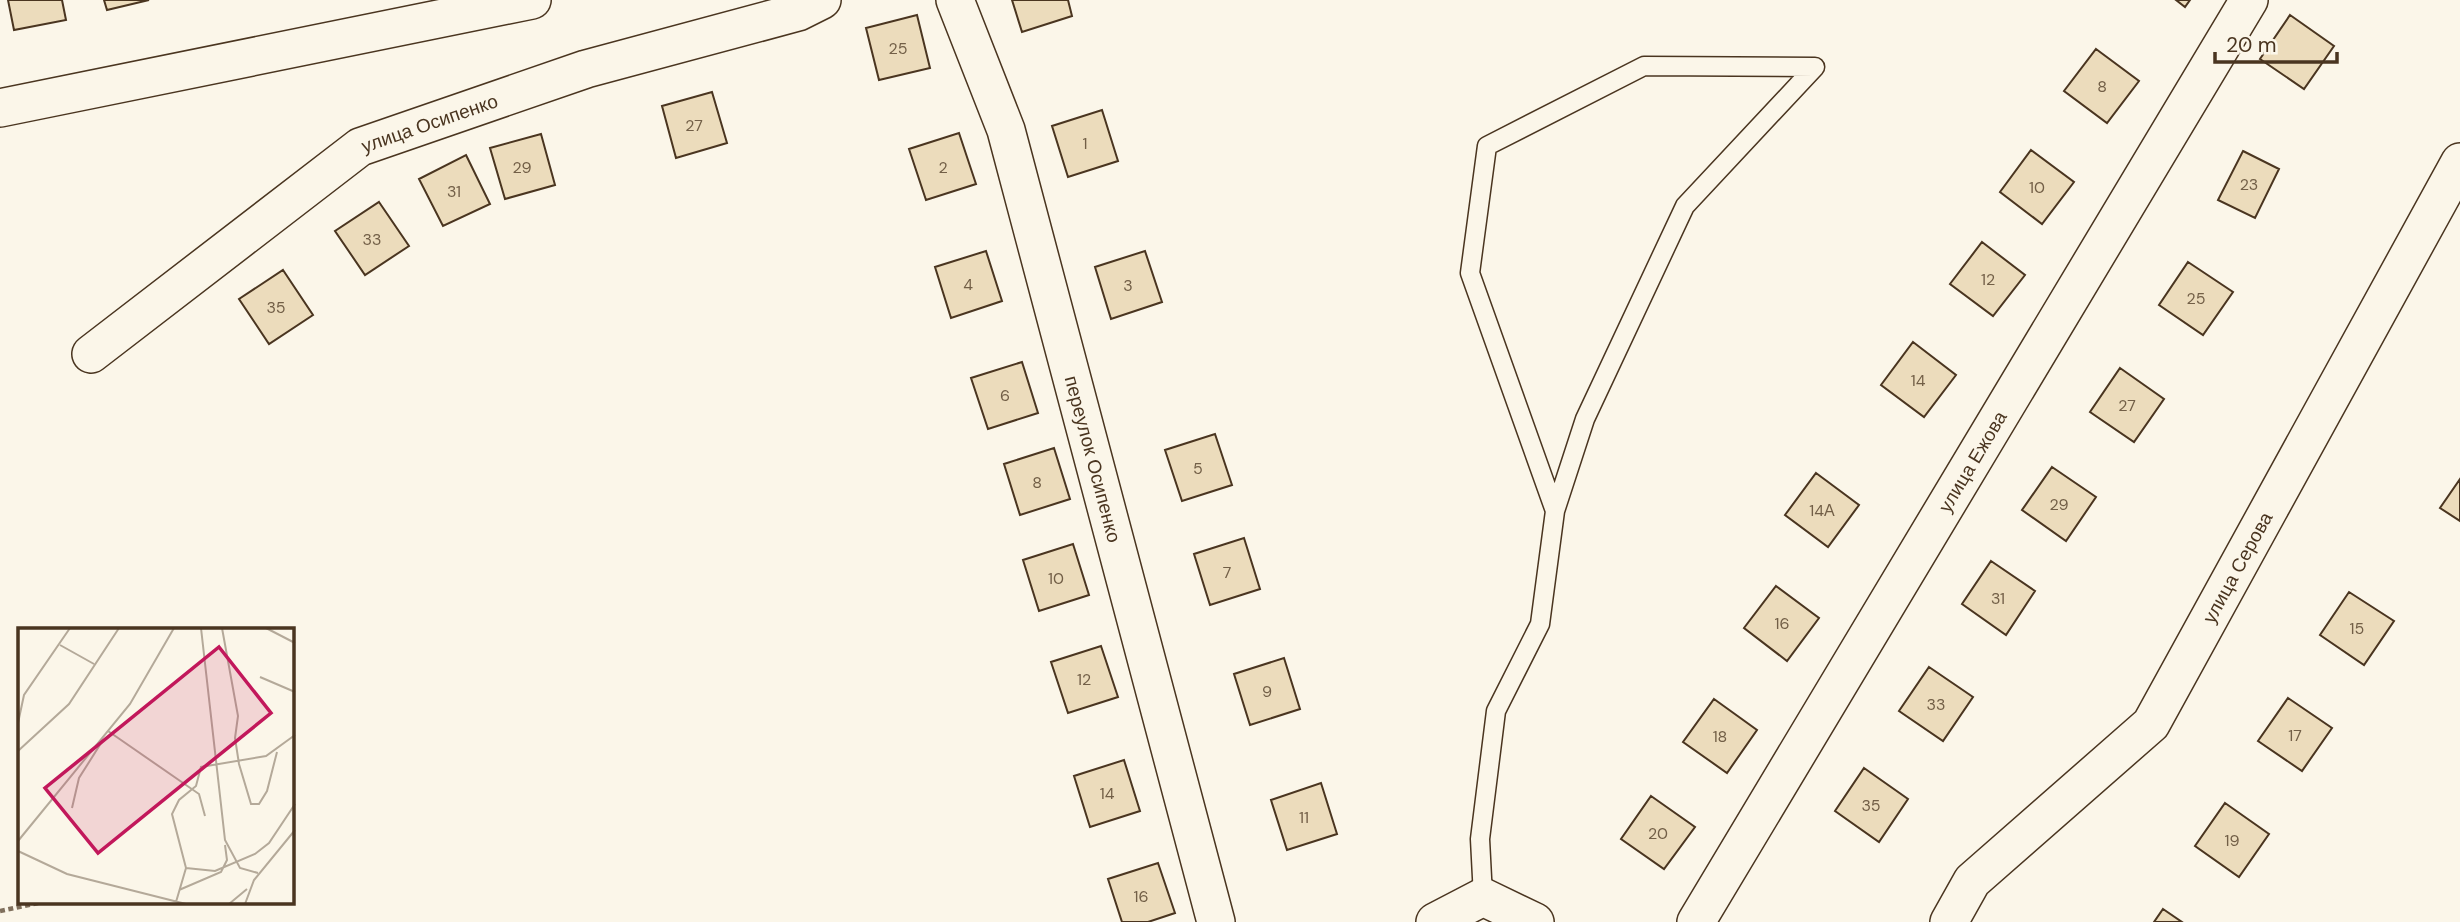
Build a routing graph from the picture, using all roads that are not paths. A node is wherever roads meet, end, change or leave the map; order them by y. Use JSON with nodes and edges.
{"nodes":[{"id":1,"x":532,"y":0,"type":"edge"},
{"id":2,"x":822,"y":0,"type":"edge"},
{"id":3,"x":955,"y":0,"type":"edge"},
{"id":4,"x":2249,"y":0,"type":"edge"},
{"id":5,"x":0,"y":108,"type":"edge"},
{"id":6,"x":2460,"y":162,"type":"edge"},
{"id":7,"x":91,"y":354,"type":"dead end"},
{"id":8,"x":1555,"y":511,"type":"junction"},
{"id":9,"x":1483,"y":897,"type":"junction"},
{"id":10,"x":1216,"y":922,"type":"edge"},
{"id":11,"x":1435,"y":922,"type":"edge"},
{"id":12,"x":1535,"y":922,"type":"edge"},
{"id":13,"x":1696,"y":922,"type":"edge"},
{"id":14,"x":1948,"y":922,"type":"edge"}],
"edges":[{"from":1,"to":5,"type":"street"},
{"from":2,"to":7,"type":"street","name":"улица Осипенко"},
{"from":3,"to":10,"type":"street","name":"переулок Осипенко"},
{"from":4,"to":13,"type":"street","name":"улица Ежова"},
{"from":6,"to":14,"type":"street","name":"улица Серова"},
{"from":8,"to":8,"type":"lane"},
{"from":8,"to":9,"type":"lane"},
{"from":9,"to":11,"type":"street"},
{"from":9,"to":12,"type":"street"}]}
